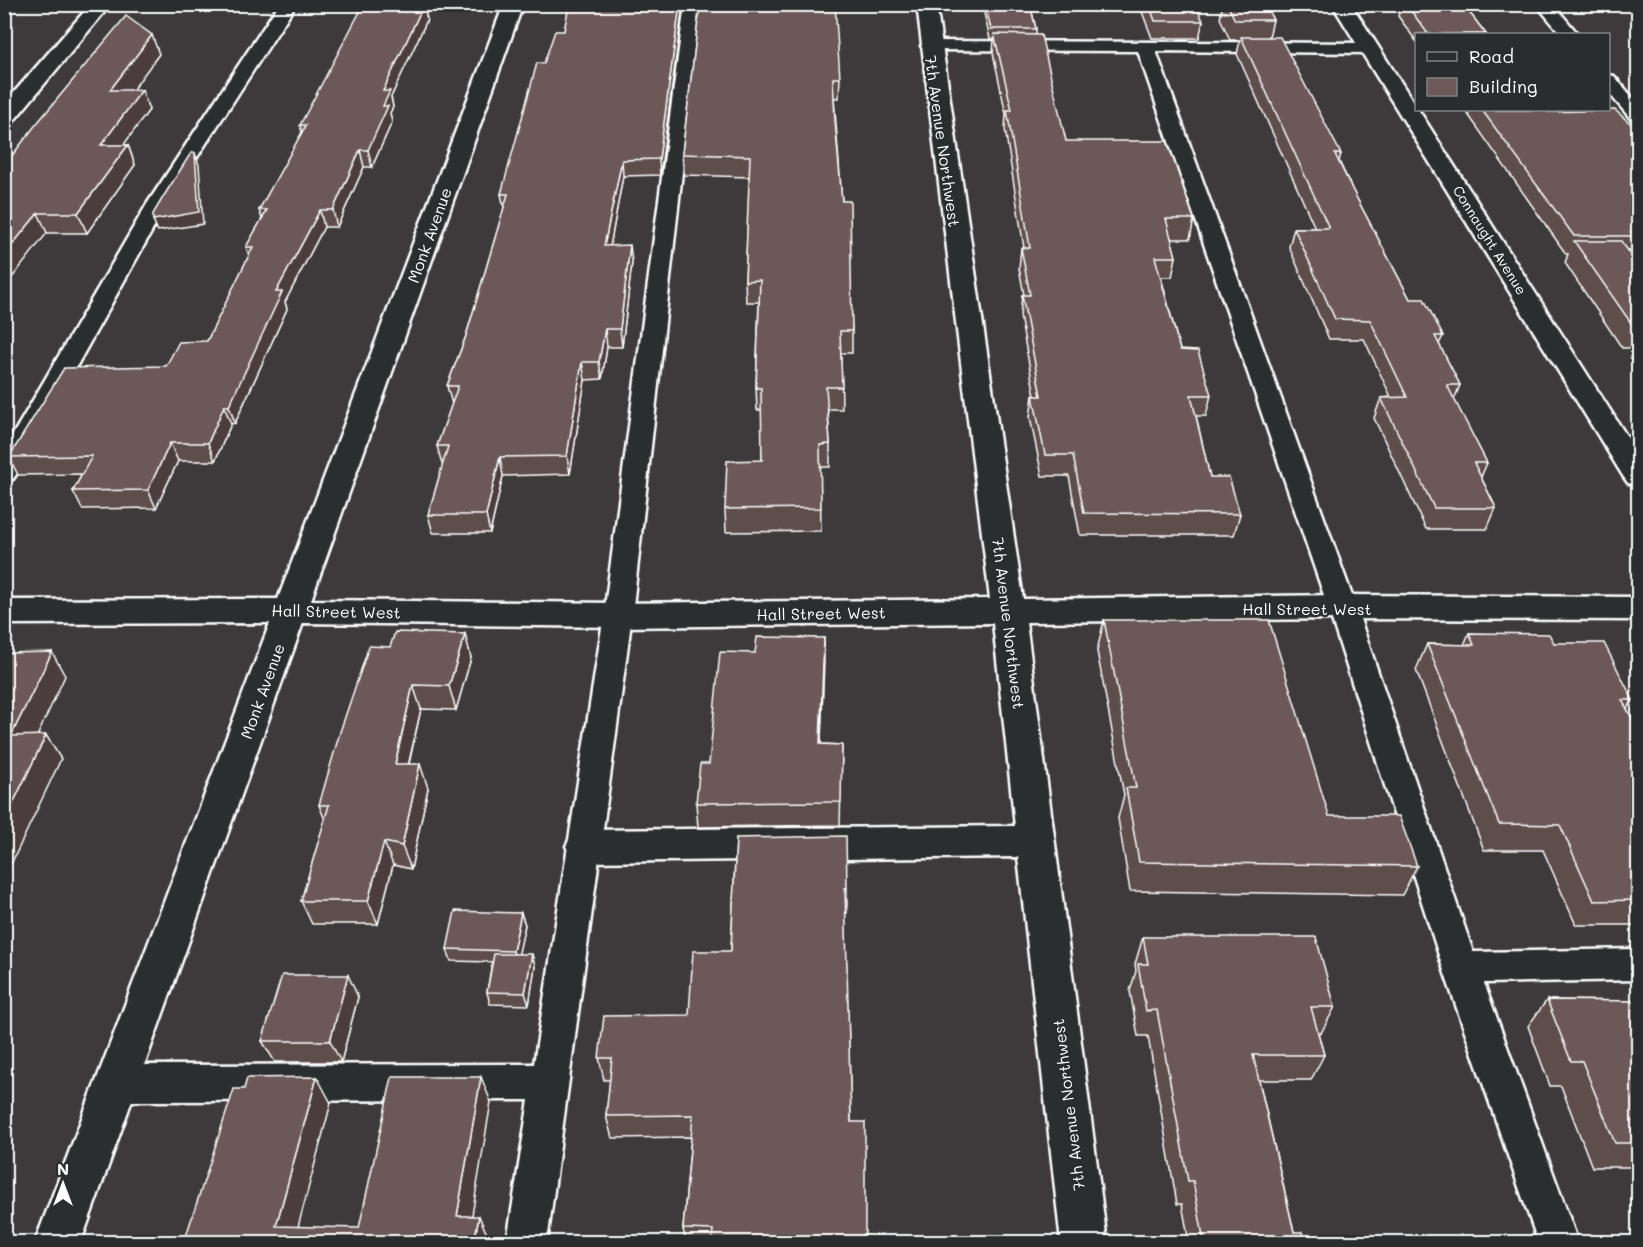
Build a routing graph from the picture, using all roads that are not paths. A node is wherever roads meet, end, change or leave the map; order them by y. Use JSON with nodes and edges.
{"nodes":[{"id":1,"x":102,"y":4,"type":"edge"},
{"id":2,"x":288,"y":4,"type":"edge"},
{"id":3,"x":514,"y":4,"type":"edge"},
{"id":4,"x":693,"y":4,"type":"edge"},
{"id":5,"x":926,"y":4,"type":"edge"},
{"id":6,"x":1341,"y":4,"type":"edge"},
{"id":7,"x":1544,"y":4,"type":"edge"},
{"id":8,"x":1569,"y":33,"type":"edge"},
{"id":9,"x":930,"y":46,"type":"junction"},
{"id":10,"x":1145,"y":46,"type":"junction"},
{"id":11,"x":1368,"y":48,"type":"junction"},
{"id":12,"x":1610,"y":82,"type":"edge"},
{"id":13,"x":1638,"y":115,"type":"edge"},
{"id":14,"x":4,"y":118,"type":"edge"},
{"id":15,"x":4,"y":473,"type":"edge"},
{"id":16,"x":1638,"y":476,"type":"edge"},
{"id":17,"x":1342,"y":607,"type":"junction"},
{"id":18,"x":1638,"y":608,"type":"edge"},
{"id":19,"x":291,"y":611,"type":"junction"},
{"id":20,"x":1008,"y":611,"type":"junction"},
{"id":21,"x":4,"y":612,"type":"edge"},
{"id":22,"x":618,"y":615,"type":"junction"},
{"id":23,"x":1036,"y":841,"type":"junction"},
{"id":24,"x":585,"y":846,"type":"junction"},
{"id":25,"x":1638,"y":964,"type":"edge"},
{"id":26,"x":1461,"y":968,"type":"junction"},
{"id":27,"x":552,"y":1082,"type":"junction"},
{"id":28,"x":117,"y":1083,"type":"junction"},
{"id":29,"x":58,"y":1242,"type":"edge"},
{"id":30,"x":527,"y":1242,"type":"edge"},
{"id":31,"x":1084,"y":1242,"type":"edge"},
{"id":32,"x":1558,"y":1242,"type":"edge"}],
"edges":[{"from":1,"to":14,"type":"street"},
{"from":2,"to":15,"type":"lane"},
{"from":3,"to":19,"type":"street","name":"Monk Avenue"},
{"from":4,"to":22,"type":"lane"},
{"from":5,"to":9,"type":"street","name":"7th Avenue Northwest"},
{"from":6,"to":11,"type":"street","name":"Connaught Avenue"},
{"from":7,"to":8,"type":"lane"},
{"from":9,"to":10,"type":"lane"},
{"from":9,"to":20,"type":"street","name":"7th Avenue Northwest"},
{"from":10,"to":11,"type":"lane"},
{"from":10,"to":17,"type":"lane"},
{"from":11,"to":16,"type":"street","name":"Connaught Avenue"},
{"from":12,"to":13,"type":"lane"},
{"from":17,"to":18,"type":"street","name":"Hall Street West"},
{"from":17,"to":20,"type":"street","name":"Hall Street West"},
{"from":17,"to":26,"type":"lane"},
{"from":19,"to":21,"type":"street","name":"Hall Street West"},
{"from":19,"to":22,"type":"street","name":"Hall Street West"},
{"from":19,"to":28,"type":"street","name":"Monk Avenue"},
{"from":20,"to":22,"type":"street","name":"Hall Street West"},
{"from":20,"to":23,"type":"street","name":"7th Avenue Northwest"},
{"from":22,"to":24,"type":"lane"},
{"from":23,"to":24,"type":"street"},
{"from":23,"to":31,"type":"street","name":"7th Avenue Northwest"},
{"from":24,"to":27,"type":"lane"},
{"from":25,"to":26,"type":"lane"},
{"from":26,"to":32,"type":"lane"},
{"from":27,"to":28,"type":"lane"},
{"from":27,"to":30,"type":"lane"},
{"from":28,"to":29,"type":"street","name":"Monk Avenue"}]}
